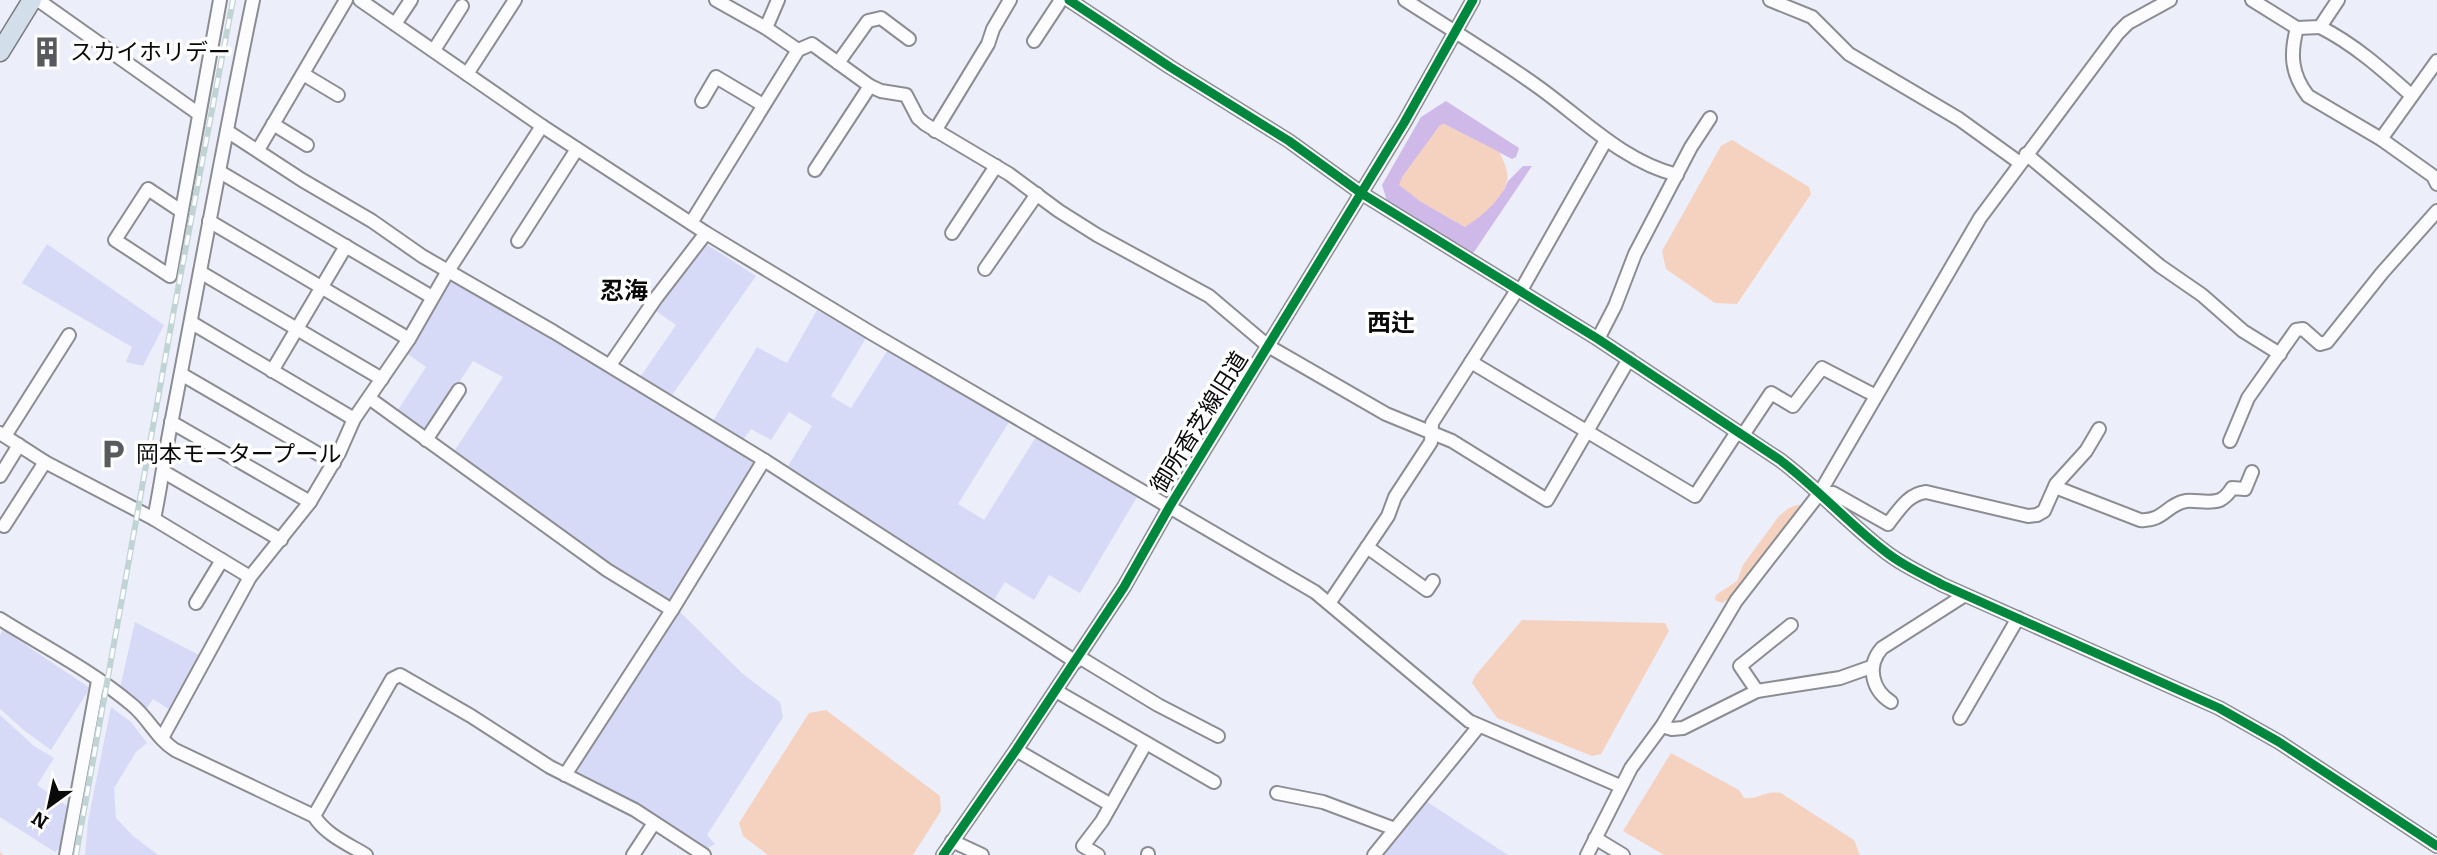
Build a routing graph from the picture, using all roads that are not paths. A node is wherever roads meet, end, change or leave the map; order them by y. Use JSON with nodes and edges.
{"nodes":[{"id":1,"x":32,"y":0,"type":"edge"},
{"id":2,"x":38,"y":0,"type":"edge"},
{"id":3,"x":220,"y":0,"type":"edge"},
{"id":4,"x":253,"y":0,"type":"edge"},
{"id":5,"x":346,"y":0,"type":"edge"},
{"id":6,"x":360,"y":0,"type":"edge"},
{"id":7,"x":411,"y":0,"type":"edge"},
{"id":8,"x":515,"y":0,"type":"edge"},
{"id":9,"x":716,"y":0,"type":"edge"},
{"id":10,"x":778,"y":0,"type":"edge"},
{"id":11,"x":1010,"y":0,"type":"edge"},
{"id":12,"x":1061,"y":0,"type":"edge"},
{"id":13,"x":1069,"y":0,"type":"edge"},
{"id":14,"x":1405,"y":0,"type":"edge"},
{"id":15,"x":1473,"y":0,"type":"edge"},
{"id":16,"x":1770,"y":0,"type":"edge"},
{"id":17,"x":2252,"y":0,"type":"edge"},
{"id":18,"x":2338,"y":0,"type":"edge"},
{"id":19,"x":2162,"y":2,"type":"edge"},
{"id":20,"x":378,"y":5,"type":"edge"},
{"id":21,"x":462,"y":6,"type":"dead end"},
{"id":22,"x":395,"y":24,"type":"junction"},
{"id":23,"x":2320,"y":27,"type":"junction"},
{"id":24,"x":766,"y":28,"type":"junction"},
{"id":25,"x":2297,"y":28,"type":"junction"},
{"id":26,"x":1455,"y":32,"type":"junction"},
{"id":27,"x":909,"y":39,"type":"dead end"},
{"id":28,"x":1034,"y":41,"type":"dead end"},
{"id":29,"x":434,"y":50,"type":"junction"},
{"id":30,"x":798,"y":50,"type":"junction"},
{"id":31,"x":0,"y":52,"type":"edge"},
{"id":32,"x":2437,"y":61,"type":"edge"},
{"id":33,"x":838,"y":63,"type":"junction"},
{"id":34,"x":303,"y":74,"type":"junction"},
{"id":35,"x":467,"y":74,"type":"junction"},
{"id":36,"x":870,"y":86,"type":"junction"},
{"id":37,"x":338,"y":95,"type":"dead end"},
{"id":38,"x":2411,"y":95,"type":"junction"},
{"id":39,"x":702,"y":101,"type":"dead end"},
{"id":40,"x":763,"y":105,"type":"junction"},
{"id":41,"x":199,"y":114,"type":"junction"},
{"id":42,"x":1710,"y":118,"type":"dead end"},
{"id":43,"x":273,"y":124,"type":"junction"},
{"id":44,"x":542,"y":126,"type":"junction"},
{"id":45,"x":227,"y":131,"type":"junction"},
{"id":46,"x":935,"y":131,"type":"junction"},
{"id":47,"x":2381,"y":139,"type":"junction"},
{"id":48,"x":1606,"y":140,"type":"junction"},
{"id":49,"x":307,"y":145,"type":"dead end"},
{"id":50,"x":577,"y":149,"type":"junction"},
{"id":51,"x":258,"y":150,"type":"junction"},
{"id":52,"x":2023,"y":158,"type":"junction"},
{"id":53,"x":996,"y":166,"type":"junction"},
{"id":54,"x":815,"y":170,"type":"dead end"},
{"id":55,"x":220,"y":172,"type":"junction"},
{"id":56,"x":1677,"y":175,"type":"junction"},
{"id":57,"x":2437,"y":184,"type":"edge"},
{"id":58,"x":1361,"y":193,"type":"junction"},
{"id":59,"x":1037,"y":194,"type":"junction"},
{"id":60,"x":181,"y":211,"type":"junction"},
{"id":61,"x":2437,"y":211,"type":"edge"},
{"id":62,"x":209,"y":221,"type":"junction"},
{"id":63,"x":691,"y":223,"type":"junction"},
{"id":64,"x":706,"y":233,"type":"junction"},
{"id":65,"x":952,"y":233,"type":"dead end"},
{"id":66,"x":518,"y":241,"type":"dead end"},
{"id":67,"x":345,"y":246,"type":"junction"},
{"id":68,"x":985,"y":269,"type":"dead end"},
{"id":69,"x":448,"y":271,"type":"junction"},
{"id":70,"x":200,"y":272,"type":"junction"},
{"id":71,"x":321,"y":287,"type":"junction"},
{"id":72,"x":1518,"y":291,"type":"junction"},
{"id":73,"x":432,"y":298,"type":"junction"},
{"id":74,"x":192,"y":323,"type":"junction"},
{"id":75,"x":297,"y":328,"type":"junction"},
{"id":76,"x":69,"y":335,"type":"dead end"},
{"id":77,"x":409,"y":339,"type":"junction"},
{"id":78,"x":1598,"y":340,"type":"junction"},
{"id":79,"x":1268,"y":346,"type":"junction"},
{"id":80,"x":2280,"y":354,"type":"junction"},
{"id":81,"x":1629,"y":359,"type":"junction"},
{"id":82,"x":1471,"y":362,"type":"junction"},
{"id":83,"x":610,"y":365,"type":"junction"},
{"id":84,"x":272,"y":371,"type":"junction"},
{"id":85,"x":181,"y":374,"type":"junction"},
{"id":86,"x":382,"y":379,"type":"junction"},
{"id":87,"x":459,"y":390,"type":"dead end"},
{"id":88,"x":1876,"y":396,"type":"junction"},
{"id":89,"x":369,"y":398,"type":"junction"},
{"id":90,"x":354,"y":419,"type":"junction"},
{"id":91,"x":171,"y":422,"type":"junction"},
{"id":92,"x":2099,"y":429,"type":"dead end"},
{"id":93,"x":1432,"y":432,"type":"junction"},
{"id":94,"x":1588,"y":433,"type":"junction"},
{"id":95,"x":1740,"y":433,"type":"junction"},
{"id":96,"x":3,"y":435,"type":"edge"},
{"id":97,"x":426,"y":440,"type":"junction"},
{"id":98,"x":2230,"y":441,"type":"dead end"},
{"id":99,"x":19,"y":445,"type":"junction"},
{"id":100,"x":764,"y":460,"type":"junction"},
{"id":101,"x":45,"y":462,"type":"junction"},
{"id":102,"x":334,"y":463,"type":"junction"},
{"id":103,"x":164,"y":472,"type":"junction"},
{"id":104,"x":2252,"y":472,"type":"dead end"},
{"id":105,"x":0,"y":476,"type":"edge"},
{"id":106,"x":2055,"y":487,"type":"junction"},
{"id":107,"x":1819,"y":494,"type":"junction"},
{"id":108,"x":310,"y":502,"type":"junction"},
{"id":109,"x":1170,"y":506,"type":"junction"},
{"id":110,"x":153,"y":519,"type":"junction"},
{"id":111,"x":4,"y":526,"type":"dead end"},
{"id":112,"x":281,"y":540,"type":"junction"},
{"id":113,"x":1367,"y":547,"type":"junction"},
{"id":114,"x":222,"y":560,"type":"junction"},
{"id":115,"x":250,"y":577,"type":"junction"},
{"id":116,"x":1433,"y":582,"type":"dead end"},
{"id":117,"x":1965,"y":595,"type":"junction"},
{"id":118,"x":1330,"y":602,"type":"junction"},
{"id":119,"x":196,"y":603,"type":"dead end"},
{"id":120,"x":672,"y":610,"type":"junction"},
{"id":121,"x":2018,"y":618,"type":"junction"},
{"id":122,"x":0,"y":619,"type":"edge"},
{"id":123,"x":1791,"y":625,"type":"dead end"},
{"id":124,"x":1077,"y":660,"type":"junction"},
{"id":125,"x":1871,"y":667,"type":"junction"},
{"id":126,"x":98,"y":681,"type":"junction"},
{"id":127,"x":1056,"y":691,"type":"junction"},
{"id":128,"x":1757,"y":691,"type":"junction"},
{"id":129,"x":1891,"y":702,"type":"dead end"},
{"id":130,"x":1961,"y":718,"type":"dead end"},
{"id":131,"x":1479,"y":726,"type":"junction"},
{"id":132,"x":1662,"y":726,"type":"junction"},
{"id":133,"x":1218,"y":737,"type":"dead end"},
{"id":134,"x":162,"y":738,"type":"junction"},
{"id":135,"x":1146,"y":743,"type":"junction"},
{"id":136,"x":1016,"y":750,"type":"junction"},
{"id":137,"x":565,"y":775,"type":"junction"},
{"id":138,"x":1214,"y":782,"type":"dead end"},
{"id":139,"x":1620,"y":786,"type":"junction"},
{"id":140,"x":1277,"y":793,"type":"dead end"},
{"id":141,"x":1111,"y":805,"type":"junction"},
{"id":142,"x":314,"y":816,"type":"junction"},
{"id":143,"x":654,"y":823,"type":"junction"},
{"id":144,"x":1395,"y":829,"type":"junction"},
{"id":145,"x":1595,"y":838,"type":"junction"},
{"id":146,"x":952,"y":841,"type":"junction"},
{"id":147,"x":345,"y":842,"type":"junction"},
{"id":148,"x":2437,"y":846,"type":"edge"},
{"id":149,"x":66,"y":855,"type":"edge"},
{"id":150,"x":338,"y":855,"type":"edge"},
{"id":151,"x":366,"y":855,"type":"edge"},
{"id":152,"x":633,"y":855,"type":"edge"},
{"id":153,"x":704,"y":855,"type":"edge"},
{"id":154,"x":943,"y":855,"type":"edge"},
{"id":155,"x":982,"y":855,"type":"edge"},
{"id":156,"x":1098,"y":855,"type":"edge"},
{"id":157,"x":1374,"y":855,"type":"edge"},
{"id":158,"x":1587,"y":855,"type":"edge"},
{"id":159,"x":1623,"y":855,"type":"edge"}],
"edges":[{"from":1,"to":31,"type":"highway"},
{"from":2,"to":41,"type":"street"},
{"from":3,"to":41,"type":"street"},
{"from":4,"to":45,"type":"street"},
{"from":5,"to":34,"type":"street"},
{"from":6,"to":20,"type":"street"},
{"from":7,"to":22,"type":"street"},
{"from":8,"to":35,"type":"street"},
{"from":9,"to":24,"type":"street"},
{"from":10,"to":24,"type":"street"},
{"from":11,"to":46,"type":"street"},
{"from":12,"to":28,"type":"street"},
{"from":13,"to":58,"type":"street"},
{"from":14,"to":26,"type":"street"},
{"from":15,"to":26,"type":"street","name":"御所香芝線旧道"},
{"from":16,"to":52,"type":"street"},
{"from":17,"to":25,"type":"street"},
{"from":18,"to":23,"type":"street"},
{"from":19,"to":52,"type":"street"},
{"from":20,"to":22,"type":"street"},
{"from":21,"to":29,"type":"street"},
{"from":22,"to":29,"type":"street"},
{"from":23,"to":25,"type":"street"},
{"from":23,"to":38,"type":"street"},
{"from":24,"to":30,"type":"street"},
{"from":25,"to":47,"type":"street"},
{"from":26,"to":48,"type":"street"},
{"from":26,"to":58,"type":"street","name":"御所香芝線旧道"},
{"from":27,"to":33,"type":"street"},
{"from":29,"to":35,"type":"street"},
{"from":30,"to":33,"type":"street"},
{"from":30,"to":40,"type":"street"},
{"from":32,"to":38,"type":"street"},
{"from":33,"to":36,"type":"street"},
{"from":34,"to":37,"type":"street"},
{"from":34,"to":43,"type":"street"},
{"from":35,"to":44,"type":"street"},
{"from":36,"to":46,"type":"street"},
{"from":36,"to":54,"type":"street"},
{"from":38,"to":47,"type":"street"},
{"from":39,"to":40,"type":"street"},
{"from":40,"to":63,"type":"street"},
{"from":41,"to":60,"type":"street"},
{"from":42,"to":56,"type":"street"},
{"from":43,"to":49,"type":"street"},
{"from":43,"to":51,"type":"street"},
{"from":44,"to":50,"type":"street"},
{"from":44,"to":69,"type":"street"},
{"from":45,"to":51,"type":"street"},
{"from":45,"to":55,"type":"street"},
{"from":46,"to":53,"type":"street"},
{"from":47,"to":57,"type":"street"},
{"from":48,"to":56,"type":"street"},
{"from":48,"to":72,"type":"street"},
{"from":50,"to":63,"type":"street"},
{"from":50,"to":66,"type":"street"},
{"from":51,"to":69,"type":"street"},
{"from":52,"to":80,"type":"street"},
{"from":52,"to":88,"type":"street"},
{"from":53,"to":59,"type":"street"},
{"from":53,"to":65,"type":"street"},
{"from":55,"to":62,"type":"street"},
{"from":55,"to":67,"type":"street"},
{"from":56,"to":78,"type":"street"},
{"from":58,"to":72,"type":"street"},
{"from":58,"to":79,"type":"street","name":"御所香芝線旧道"},
{"from":59,"to":68,"type":"street"},
{"from":59,"to":79,"type":"street"},
{"from":60,"to":60,"type":"street"},
{"from":61,"to":80,"type":"street"},
{"from":62,"to":70,"type":"street"},
{"from":62,"to":71,"type":"street"},
{"from":63,"to":64,"type":"street"},
{"from":64,"to":83,"type":"street"},
{"from":64,"to":109,"type":"street"},
{"from":67,"to":71,"type":"street"},
{"from":67,"to":73,"type":"street"},
{"from":69,"to":73,"type":"street"},
{"from":69,"to":83,"type":"street"},
{"from":70,"to":74,"type":"street"},
{"from":70,"to":75,"type":"street"},
{"from":71,"to":75,"type":"street"},
{"from":71,"to":77,"type":"street"},
{"from":72,"to":78,"type":"street"},
{"from":72,"to":82,"type":"street"},
{"from":73,"to":77,"type":"street"},
{"from":74,"to":84,"type":"street"},
{"from":74,"to":85,"type":"street"},
{"from":75,"to":84,"type":"street"},
{"from":75,"to":86,"type":"street"},
{"from":76,"to":96,"type":"street"},
{"from":77,"to":86,"type":"street"},
{"from":78,"to":81,"type":"street"},
{"from":79,"to":93,"type":"street"},
{"from":79,"to":109,"type":"street","name":"御所香芝線旧道"},
{"from":80,"to":98,"type":"street"},
{"from":81,"to":94,"type":"street"},
{"from":81,"to":95,"type":"street"},
{"from":82,"to":93,"type":"street"},
{"from":82,"to":94,"type":"street"},
{"from":83,"to":100,"type":"street"},
{"from":84,"to":90,"type":"street"},
{"from":85,"to":91,"type":"street"},
{"from":85,"to":102,"type":"street"},
{"from":86,"to":89,"type":"street"},
{"from":87,"to":97,"type":"street"},
{"from":88,"to":95,"type":"street"},
{"from":88,"to":107,"type":"street"},
{"from":89,"to":90,"type":"street"},
{"from":89,"to":97,"type":"street"},
{"from":90,"to":102,"type":"street"},
{"from":91,"to":103,"type":"street"},
{"from":91,"to":108,"type":"street"},
{"from":92,"to":106,"type":"street"},
{"from":93,"to":94,"type":"street"},
{"from":93,"to":113,"type":"street"},
{"from":94,"to":95,"type":"street"},
{"from":95,"to":107,"type":"street"},
{"from":96,"to":99,"type":"street"},
{"from":97,"to":120,"type":"street"},
{"from":99,"to":101,"type":"street"},
{"from":99,"to":105,"type":"street"},
{"from":100,"to":120,"type":"street"},
{"from":100,"to":124,"type":"street"},
{"from":101,"to":110,"type":"street"},
{"from":101,"to":111,"type":"street"},
{"from":102,"to":108,"type":"street"},
{"from":103,"to":110,"type":"street"},
{"from":103,"to":112,"type":"street"},
{"from":104,"to":106,"type":"street"},
{"from":106,"to":107,"type":"street"},
{"from":107,"to":117,"type":"street"},
{"from":107,"to":132,"type":"street"},
{"from":108,"to":112,"type":"street"},
{"from":109,"to":118,"type":"street"},
{"from":109,"to":124,"type":"street","name":"御所香芝線旧道"},
{"from":110,"to":114,"type":"street"},
{"from":112,"to":115,"type":"street"},
{"from":113,"to":116,"type":"street"},
{"from":113,"to":118,"type":"street"},
{"from":114,"to":115,"type":"street"},
{"from":114,"to":119,"type":"street"},
{"from":115,"to":134,"type":"street"},
{"from":117,"to":121,"type":"street"},
{"from":117,"to":125,"type":"street"},
{"from":118,"to":131,"type":"street"},
{"from":120,"to":137,"type":"street"},
{"from":121,"to":130,"type":"street"},
{"from":121,"to":148,"type":"street"},
{"from":122,"to":126,"type":"street"},
{"from":123,"to":128,"type":"street"},
{"from":124,"to":127,"type":"street","name":"御所香芝線旧道"},
{"from":124,"to":133,"type":"street"},
{"from":125,"to":128,"type":"street"},
{"from":125,"to":129,"type":"street"},
{"from":126,"to":134,"type":"street"},
{"from":126,"to":149,"type":"street"},
{"from":127,"to":135,"type":"street"},
{"from":127,"to":136,"type":"street","name":"御所香芝線旧道"},
{"from":128,"to":132,"type":"street"},
{"from":131,"to":139,"type":"street"},
{"from":131,"to":144,"type":"street"},
{"from":132,"to":139,"type":"street"},
{"from":134,"to":142,"type":"street"},
{"from":135,"to":138,"type":"street"},
{"from":135,"to":141,"type":"street"},
{"from":136,"to":141,"type":"street"},
{"from":136,"to":146,"type":"street","name":"御所香芝線旧道"},
{"from":137,"to":142,"type":"street"},
{"from":137,"to":143,"type":"street"},
{"from":139,"to":145,"type":"street"},
{"from":140,"to":144,"type":"street"},
{"from":141,"to":156,"type":"street"},
{"from":142,"to":147,"type":"street"},
{"from":143,"to":152,"type":"street"},
{"from":143,"to":153,"type":"street"},
{"from":144,"to":157,"type":"street"},
{"from":145,"to":158,"type":"street"},
{"from":145,"to":159,"type":"street"},
{"from":146,"to":154,"type":"street","name":"御所香芝線旧道"},
{"from":146,"to":155,"type":"street"},
{"from":147,"to":150,"type":"street"},
{"from":147,"to":151,"type":"street"}]}
